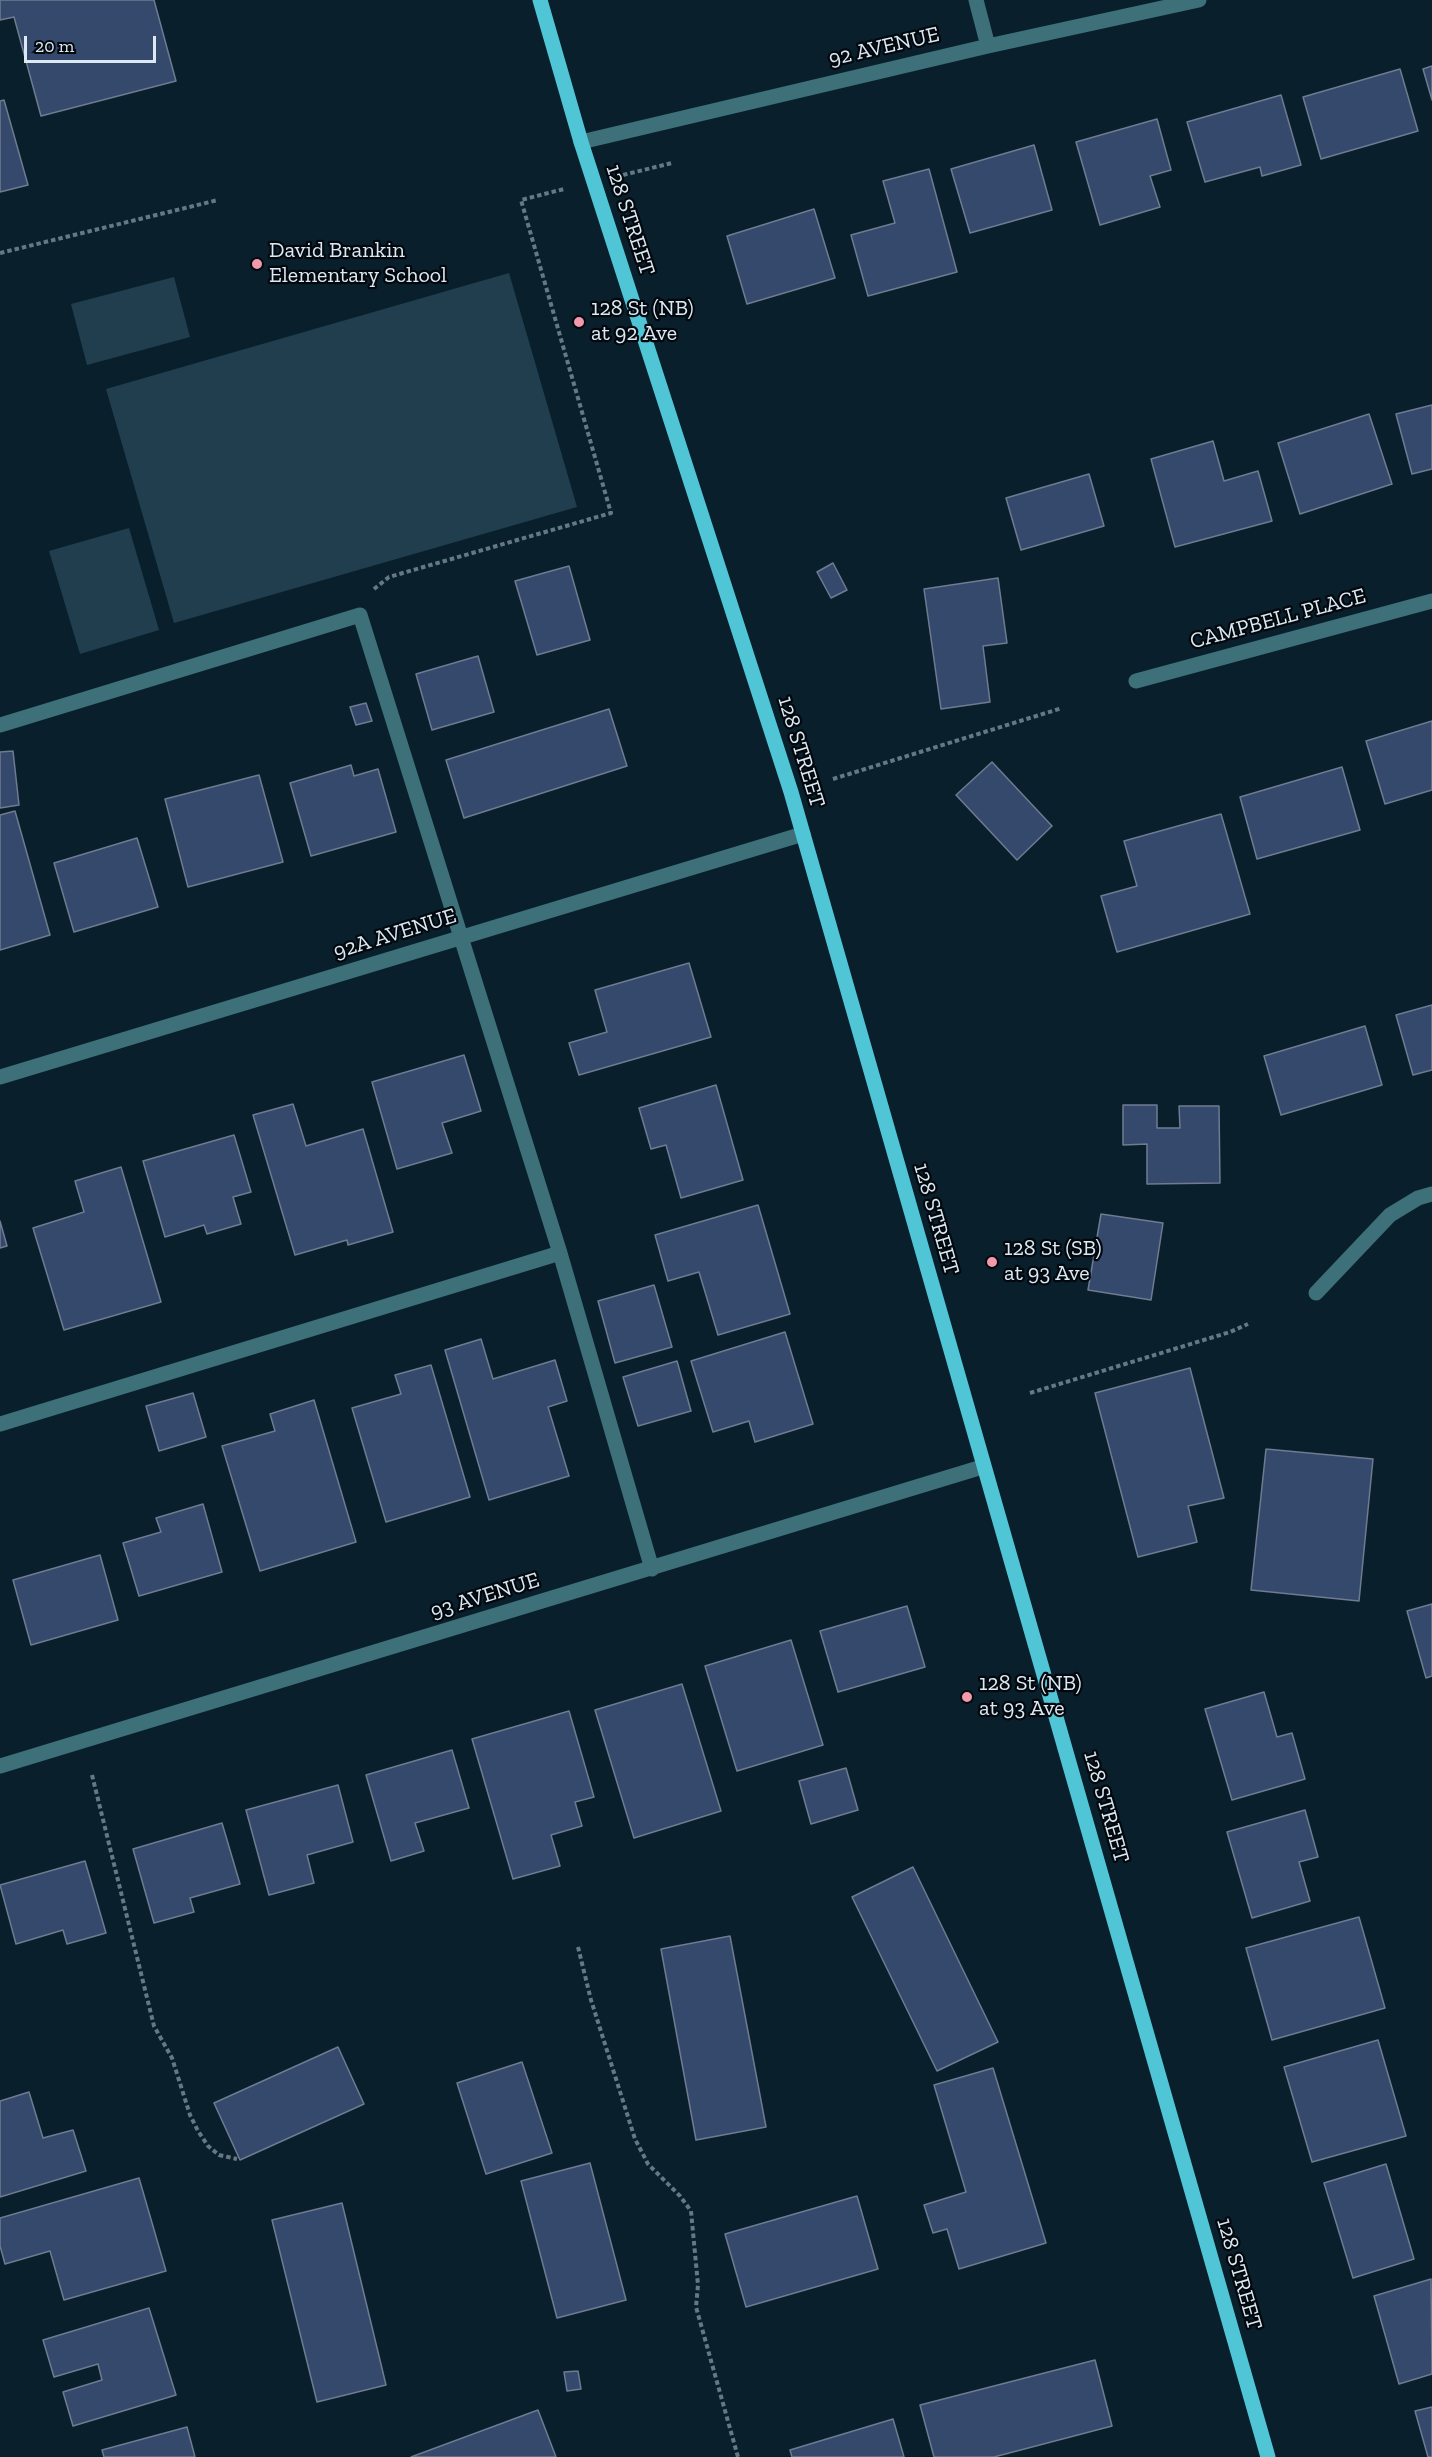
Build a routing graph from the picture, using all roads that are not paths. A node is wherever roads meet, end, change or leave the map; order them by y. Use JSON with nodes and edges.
{"nodes":[{"id":1,"x":540,"y":0,"type":"edge"},
{"id":2,"x":976,"y":0,"type":"edge"},
{"id":3,"x":1199,"y":0,"type":"edge"},
{"id":4,"x":988,"y":46,"type":"junction"},
{"id":5,"x":581,"y":142,"type":"junction"},
{"id":6,"x":1432,"y":601,"type":"edge"},
{"id":7,"x":1136,"y":681,"type":"dead end"},
{"id":8,"x":0,"y":725,"type":"edge"},
{"id":9,"x":803,"y":834,"type":"junction"},
{"id":10,"x":461,"y":937,"type":"junction"},
{"id":11,"x":0,"y":1077,"type":"edge"},
{"id":12,"x":1432,"y":1194,"type":"edge"},
{"id":13,"x":560,"y":1253,"type":"junction"},
{"id":14,"x":1316,"y":1293,"type":"dead end"},
{"id":15,"x":0,"y":1424,"type":"edge"},
{"id":16,"x":982,"y":1467,"type":"junction"},
{"id":17,"x":652,"y":1569,"type":"junction"},
{"id":18,"x":0,"y":1766,"type":"edge"},
{"id":19,"x":1268,"y":2457,"type":"edge"}],
"edges":[{"from":1,"to":5,"type":"main road","name":"128 STREET"},
{"from":2,"to":4,"type":"street"},
{"from":3,"to":4,"type":"street","name":"92 AVENUE"},
{"from":4,"to":5,"type":"street","name":"92 AVENUE"},
{"from":5,"to":9,"type":"main road","name":"128 STREET"},
{"from":6,"to":7,"type":"street","name":"CAMPBELL PLACE"},
{"from":8,"to":10,"type":"street"},
{"from":9,"to":10,"type":"street","name":"92A AVENUE"},
{"from":9,"to":16,"type":"main road","name":"128 STREET"},
{"from":10,"to":11,"type":"street","name":"92A AVENUE"},
{"from":10,"to":13,"type":"street"},
{"from":12,"to":14,"type":"street"},
{"from":13,"to":15,"type":"street"},
{"from":13,"to":17,"type":"street"},
{"from":16,"to":17,"type":"street","name":"93 AVENUE"},
{"from":16,"to":19,"type":"main road","name":"128 STREET"},
{"from":17,"to":18,"type":"street","name":"93 AVENUE"}]}
